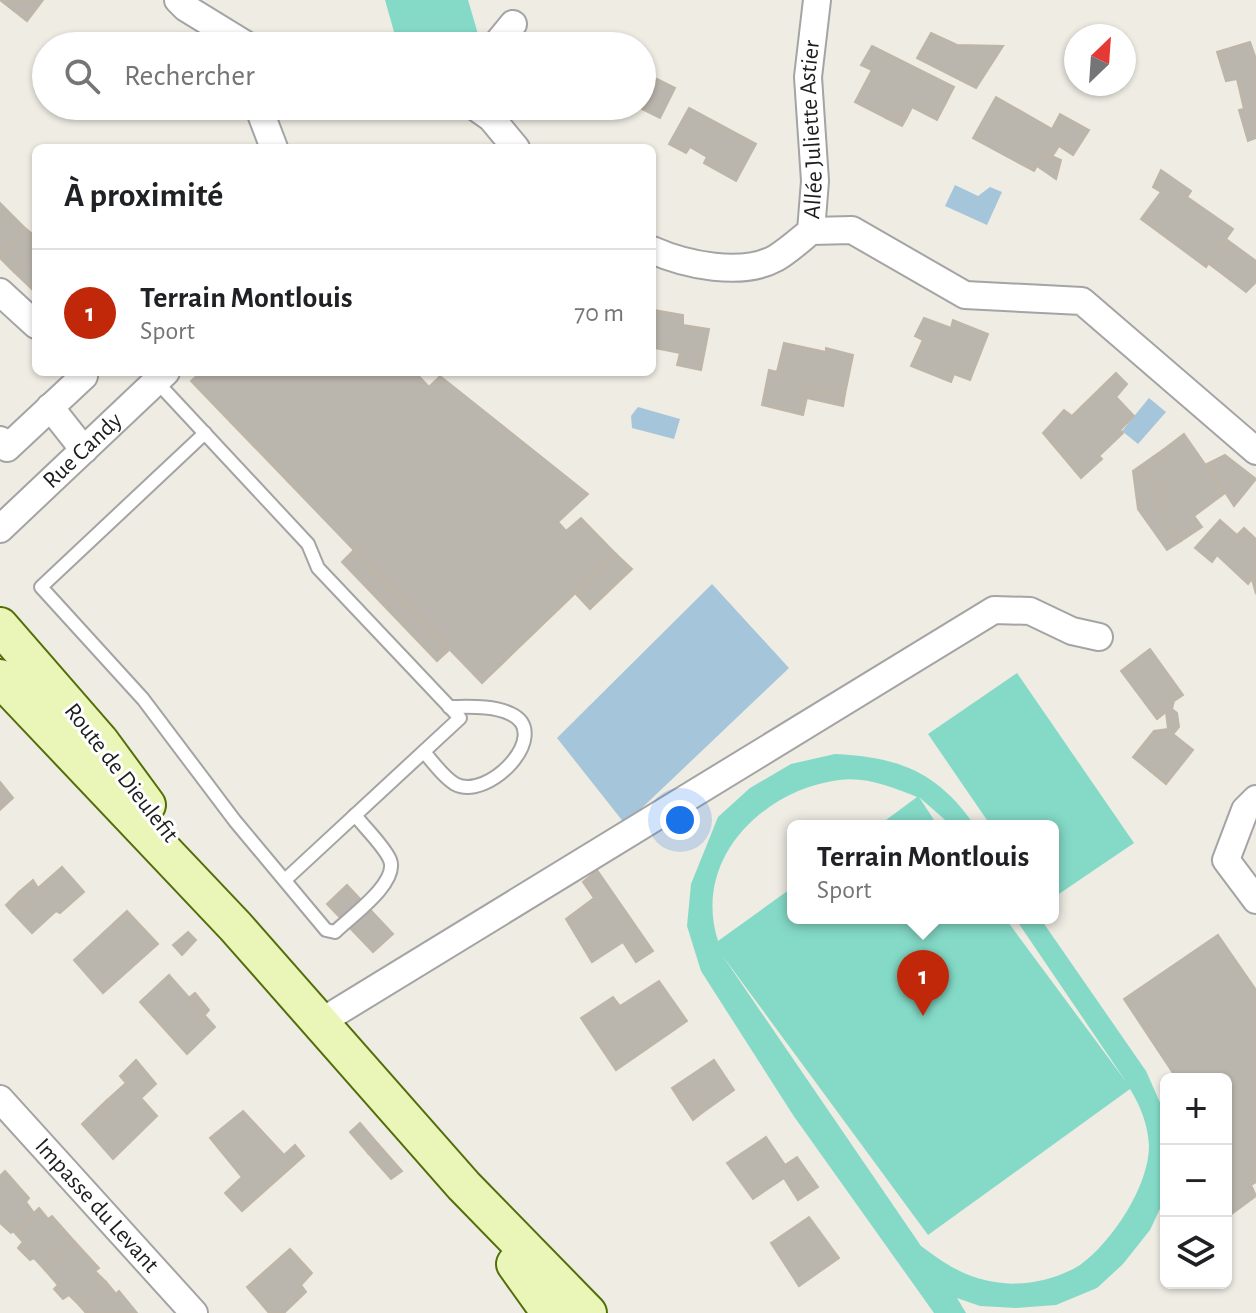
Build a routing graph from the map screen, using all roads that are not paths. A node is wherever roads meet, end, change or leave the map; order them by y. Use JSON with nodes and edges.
{"nodes":[{"id":1,"x":178,"y":0,"type":"edge"},
{"id":2,"x":817,"y":0,"type":"edge"},
{"id":3,"x":513,"y":24,"type":"dead end"},
{"id":4,"x":225,"y":32,"type":"edge"},
{"id":5,"x":506,"y":32,"type":"edge"},
{"id":6,"x":263,"y":120,"type":"edge"},
{"id":7,"x":493,"y":120,"type":"edge"},
{"id":8,"x":272,"y":144,"type":"edge"},
{"id":9,"x":513,"y":144,"type":"edge"},
{"id":10,"x":811,"y":231,"type":"junction"},
{"id":11,"x":656,"y":252,"type":"edge"},
{"id":12,"x":0,"y":292,"type":"edge"},
{"id":13,"x":32,"y":321,"type":"edge"},
{"id":14,"x":84,"y":376,"type":"edge"},
{"id":15,"x":161,"y":377,"type":"edge"},
{"id":16,"x":50,"y":407,"type":"junction"},
{"id":17,"x":205,"y":433,"type":"junction"},
{"id":18,"x":0,"y":440,"type":"edge"},
{"id":19,"x":84,"y":450,"type":"junction"},
{"id":20,"x":1256,"y":451,"type":"edge"},
{"id":21,"x":0,"y":529,"type":"edge"},
{"id":22,"x":0,"y":626,"type":"edge"},
{"id":23,"x":1099,"y":637,"type":"dead end"},
{"id":24,"x":0,"y":678,"type":"edge"},
{"id":25,"x":449,"y":707,"type":"junction"},
{"id":26,"x":424,"y":752,"type":"junction"},
{"id":27,"x":1256,"y":799,"type":"edge"},
{"id":28,"x":355,"y":815,"type":"junction"},
{"id":29,"x":285,"y":880,"type":"junction"},
{"id":30,"x":1256,"y":900,"type":"edge"},
{"id":31,"x":235,"y":926,"type":"junction"},
{"id":32,"x":319,"y":1023,"type":"junction"},
{"id":33,"x":0,"y":1099,"type":"edge"},
{"id":34,"x":464,"y":1186,"type":"junction"},
{"id":35,"x":194,"y":1313,"type":"edge"},
{"id":36,"x":550,"y":1313,"type":"edge"},
{"id":37,"x":588,"y":1313,"type":"edge"}],
"edges":[{"from":1,"to":4,"type":"street"},
{"from":2,"to":10,"type":"street","name":"Allée Juliette Astier"},
{"from":3,"to":5,"type":"street"},
{"from":6,"to":8,"type":"street"},
{"from":7,"to":9,"type":"street"},
{"from":10,"to":11,"type":"street","name":"Allée Juliette Astier"},
{"from":10,"to":20,"type":"street"},
{"from":12,"to":13,"type":"street"},
{"from":14,"to":16,"type":"street"},
{"from":15,"to":17,"type":"lane"},
{"from":15,"to":19,"type":"street","name":"Rue Candy"},
{"from":16,"to":18,"type":"street"},
{"from":16,"to":19,"type":"street"},
{"from":17,"to":25,"type":"lane"},
{"from":17,"to":29,"type":"lane"},
{"from":19,"to":21,"type":"street","name":"Rue Candy"},
{"from":22,"to":31,"type":"main road","name":"Route de Dieulefit"},
{"from":23,"to":32,"type":"street"},
{"from":24,"to":31,"type":"main road","name":"Route de Dieulefit"},
{"from":25,"to":26,"type":"lane"},
{"from":25,"to":26,"type":"lane"},
{"from":26,"to":28,"type":"lane"},
{"from":27,"to":30,"type":"street"},
{"from":28,"to":29,"type":"lane"},
{"from":28,"to":29,"type":"lane"},
{"from":31,"to":32,"type":"main road","name":"Route de Dieulefit"},
{"from":32,"to":34,"type":"main road","name":"Route de Dieulefit"},
{"from":33,"to":35,"type":"street","name":"Impasse du Levant"},
{"from":34,"to":36,"type":"main road","name":"Route de Dieulefit"},
{"from":34,"to":37,"type":"main road","name":"Route de Dieulefit"}]}
